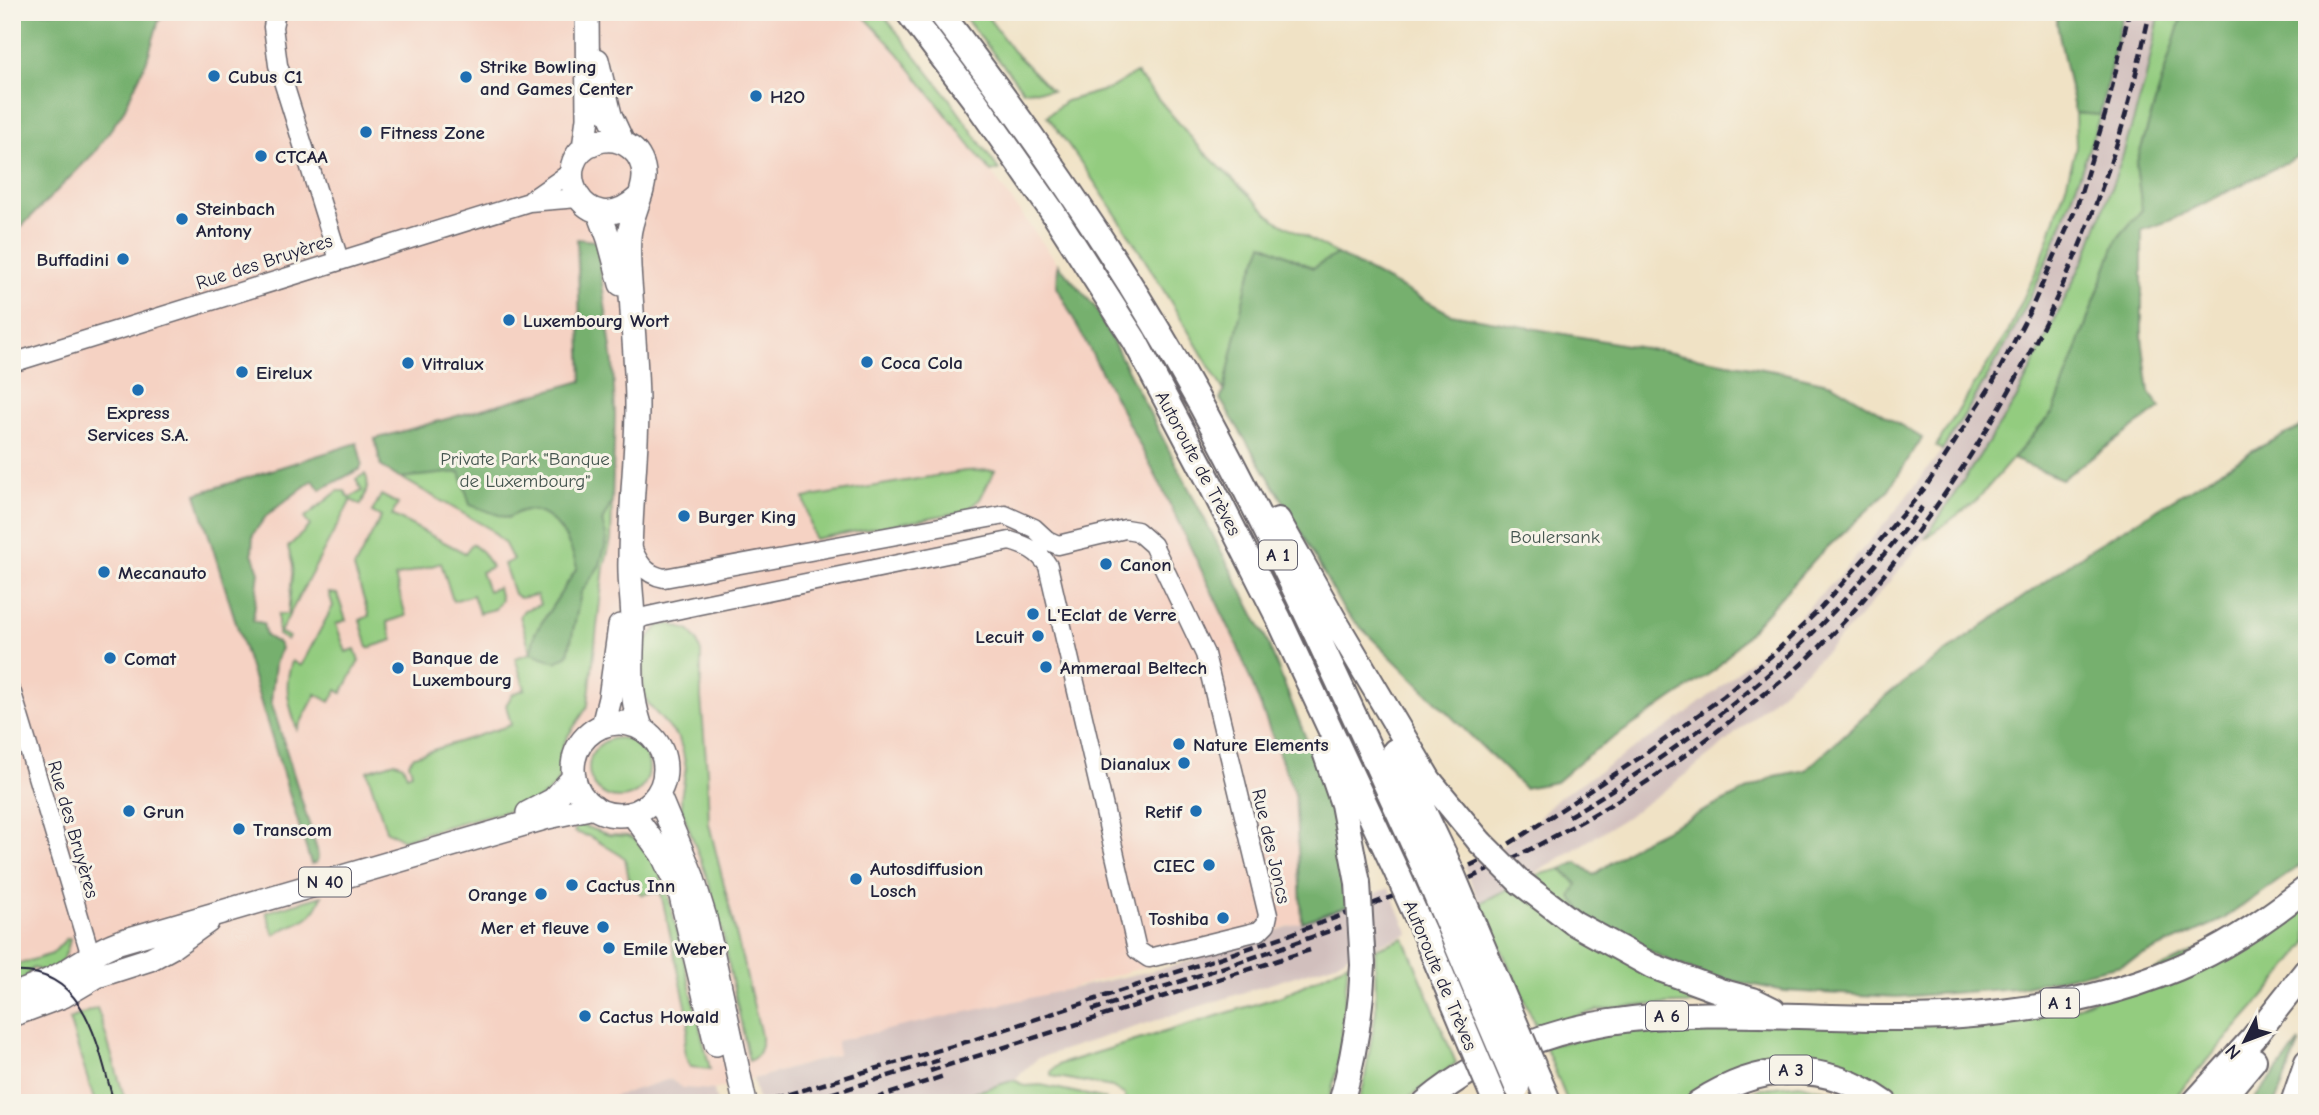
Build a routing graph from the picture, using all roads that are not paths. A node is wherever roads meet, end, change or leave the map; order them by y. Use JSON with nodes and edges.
{"nodes":[{"id":1,"x":276,"y":12,"type":"edge"},
{"id":2,"x":908,"y":12,"type":"edge"},
{"id":3,"x":940,"y":12,"type":"edge"},
{"id":4,"x":587,"y":15,"type":"edge"},
{"id":5,"x":624,"y":143,"type":"junction"},
{"id":6,"x":584,"y":148,"type":"junction"},
{"id":7,"x":571,"y":172,"type":"junction"},
{"id":8,"x":578,"y":198,"type":"junction"},
{"id":9,"x":638,"y":198,"type":"junction"},
{"id":10,"x":529,"y":202,"type":"junction"},
{"id":11,"x":599,"y":212,"type":"junction"},
{"id":12,"x":1114,"y":258,"type":"junction"},
{"id":13,"x":339,"y":260,"type":"junction"},
{"id":14,"x":634,"y":332,"type":"junction"},
{"id":15,"x":12,"y":363,"type":"edge"},
{"id":16,"x":1005,"y":515,"type":"junction"},
{"id":17,"x":1010,"y":541,"type":"junction"},
{"id":18,"x":850,"y":545,"type":"junction"},
{"id":19,"x":630,"y":552,"type":"junction"},
{"id":20,"x":718,"y":569,"type":"junction"},
{"id":21,"x":855,"y":574,"type":"junction"},
{"id":22,"x":688,"y":575,"type":"junction"},
{"id":23,"x":724,"y":601,"type":"junction"},
{"id":24,"x":694,"y":606,"type":"junction"},
{"id":25,"x":1279,"y":619,"type":"junction"},
{"id":26,"x":633,"y":622,"type":"junction"},
{"id":27,"x":1336,"y":623,"type":"junction"},
{"id":28,"x":12,"y":693,"type":"edge"},
{"id":29,"x":603,"y":726,"type":"junction"},
{"id":30,"x":641,"y":728,"type":"junction"},
{"id":31,"x":574,"y":777,"type":"junction"},
{"id":32,"x":658,"y":794,"type":"junction"},
{"id":33,"x":594,"y":807,"type":"junction"},
{"id":34,"x":632,"y":814,"type":"junction"},
{"id":35,"x":463,"y":842,"type":"junction"},
{"id":36,"x":1433,"y":859,"type":"junction"},
{"id":37,"x":2307,"y":888,"type":"edge"},
{"id":38,"x":94,"y":965,"type":"junction"},
{"id":39,"x":2307,"y":970,"type":"edge"},
{"id":40,"x":12,"y":995,"type":"edge"},
{"id":41,"x":2307,"y":996,"type":"edge"},
{"id":42,"x":12,"y":1015,"type":"edge"},
{"id":43,"x":1786,"y":1016,"type":"junction"},
{"id":44,"x":724,"y":1044,"type":"junction"},
{"id":45,"x":2307,"y":1062,"type":"edge"},
{"id":46,"x":1526,"y":1089,"type":"edge"},
{"id":47,"x":730,"y":1103,"type":"edge"},
{"id":48,"x":746,"y":1103,"type":"edge"},
{"id":49,"x":1341,"y":1103,"type":"edge"},
{"id":50,"x":1425,"y":1103,"type":"edge"},
{"id":51,"x":1496,"y":1103,"type":"edge"},
{"id":52,"x":1549,"y":1103,"type":"edge"},
{"id":53,"x":1698,"y":1103,"type":"edge"},
{"id":54,"x":1885,"y":1103,"type":"edge"},
{"id":55,"x":2194,"y":1103,"type":"edge"},
{"id":56,"x":2218,"y":1103,"type":"edge"},
{"id":57,"x":2293,"y":1103,"type":"edge"}],
"edges":[{"from":1,"to":13,"type":"street"},
{"from":2,"to":25,"type":"highway","name":"Autoroute de Trèves","number":"A 1"},
{"from":3,"to":12,"type":"highway","name":"Autoroute de Trèves","number":"A 1"},
{"from":4,"to":5,"type":"main road"},
{"from":4,"to":6,"type":"main road"},
{"from":5,"to":6,"type":"main road"},
{"from":5,"to":9,"type":"main road"},
{"from":6,"to":7,"type":"main road"},
{"from":7,"to":8,"type":"main road"},
{"from":7,"to":10,"type":"street"},
{"from":8,"to":10,"type":"street"},
{"from":8,"to":11,"type":"main road"},
{"from":9,"to":11,"type":"main road"},
{"from":9,"to":14,"type":"main road"},
{"from":10,"to":13,"type":"street","name":"Rue des Bruyères"},
{"from":11,"to":14,"type":"main road"},
{"from":12,"to":27,"type":"highway","number":"A 1"},
{"from":12,"to":36,"type":"highway","name":"Autoroute de Trèves","number":"A 1"},
{"from":13,"to":15,"type":"street","name":"Rue des Bruyères"},
{"from":14,"to":19,"type":"main road"},
{"from":16,"to":17,"type":"street"},
{"from":16,"to":17,"type":"street","name":"Rue des Joncs"},
{"from":16,"to":18,"type":"street"},
{"from":17,"to":21,"type":"street"},
{"from":18,"to":20,"type":"street"},
{"from":18,"to":21,"type":"street"},
{"from":19,"to":22,"type":"street"},
{"from":19,"to":26,"type":"main road"},
{"from":19,"to":29,"type":"main road"},
{"from":20,"to":22,"type":"street"},
{"from":20,"to":23,"type":"street"},
{"from":21,"to":23,"type":"street"},
{"from":22,"to":24,"type":"street"},
{"from":23,"to":24,"type":"street"},
{"from":24,"to":26,"type":"street"},
{"from":25,"to":49,"type":"highway","bridge":true},
{"from":25,"to":51,"type":"highway","name":"Autoroute de Trèves","number":"A 1","bridge":true},
{"from":26,"to":30,"type":"main road"},
{"from":27,"to":36,"type":"highway","number":"A 1"},
{"from":27,"to":43,"type":"highway","number":"A 1","bridge":true},
{"from":28,"to":38,"type":"street","name":"Rue des Bruyères"},
{"from":29,"to":30,"type":"main road"},
{"from":29,"to":31,"type":"main road"},
{"from":30,"to":32,"type":"main road"},
{"from":31,"to":33,"type":"main road"},
{"from":31,"to":35,"type":"main road","number":"N 40"},
{"from":32,"to":34,"type":"main road"},
{"from":32,"to":44,"type":"main road"},
{"from":33,"to":34,"type":"main road"},
{"from":33,"to":35,"type":"main road","number":"N 40"},
{"from":34,"to":44,"type":"main road"},
{"from":35,"to":38,"type":"main road","number":"N 40"},
{"from":36,"to":46,"type":"highway","number":"A 1","bridge":true},
{"from":37,"to":43,"type":"highway","number":"A 1"},
{"from":38,"to":40,"type":"main road","number":"N 40"},
{"from":38,"to":42,"type":"main road","number":"N 40"},
{"from":39,"to":55,"type":"highway"},
{"from":41,"to":56,"type":"highway"},
{"from":43,"to":50,"type":"highway","number":"A 6"},
{"from":44,"to":47,"type":"main road"},
{"from":44,"to":48,"type":"main road"},
{"from":45,"to":57,"type":"highway"},
{"from":46,"to":52,"type":"highway","number":"A 1"},
{"from":53,"to":54,"type":"highway","number":"A 3"}]}
